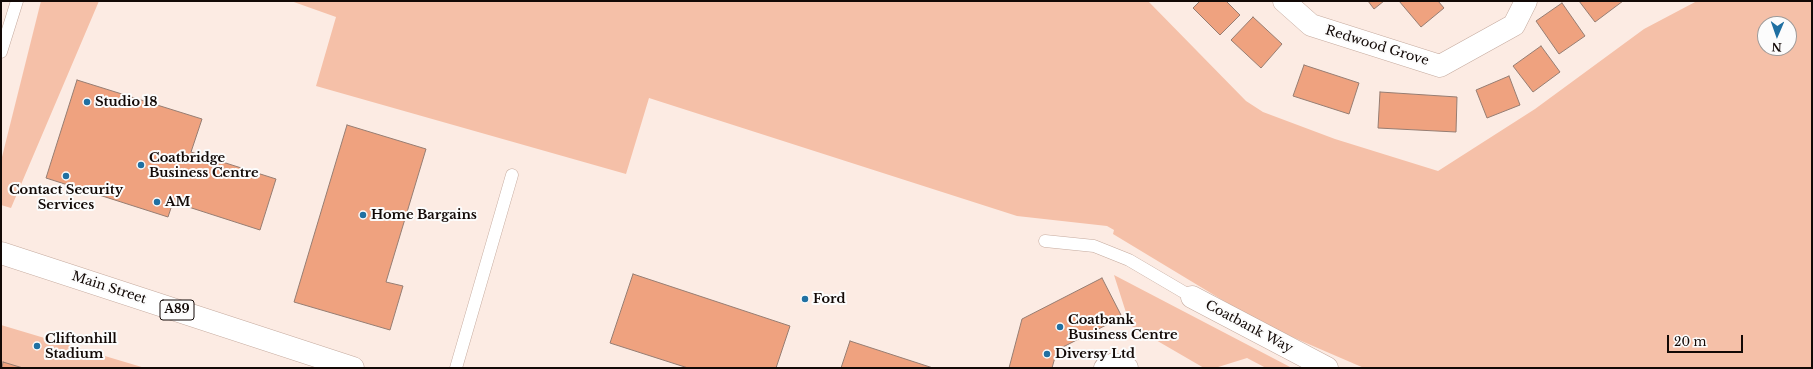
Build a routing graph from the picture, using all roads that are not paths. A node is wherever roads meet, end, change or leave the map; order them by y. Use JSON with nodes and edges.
{"nodes":[{"id":1,"x":17,"y":1,"type":"edge"},
{"id":2,"x":1284,"y":1,"type":"edge"},
{"id":3,"x":1526,"y":1,"type":"edge"},
{"id":4,"x":1,"y":52,"type":"edge"},
{"id":5,"x":512,"y":175,"type":"dead end"},
{"id":6,"x":1045,"y":241,"type":"dead end"},
{"id":7,"x":1,"y":253,"type":"edge"},
{"id":8,"x":1192,"y":297,"type":"joint"},
{"id":9,"x":354,"y":368,"type":"edge"},
{"id":10,"x":456,"y":368,"type":"edge"},
{"id":11,"x":1105,"y":368,"type":"edge"},
{"id":12,"x":1127,"y":368,"type":"edge"},
{"id":13,"x":1327,"y":368,"type":"edge"}],
"edges":[{"from":1,"to":4,"type":"lane"},
{"from":2,"to":3,"type":"street","name":"Redwood Grove"},
{"from":5,"to":10,"type":"lane"},
{"from":6,"to":8,"type":"lane"},
{"from":7,"to":9,"type":"street","name":"Main Street","number":"A89"},
{"from":8,"to":13,"type":"street","name":"Coatbank Way"},
{"from":11,"to":12,"type":"street"}]}
